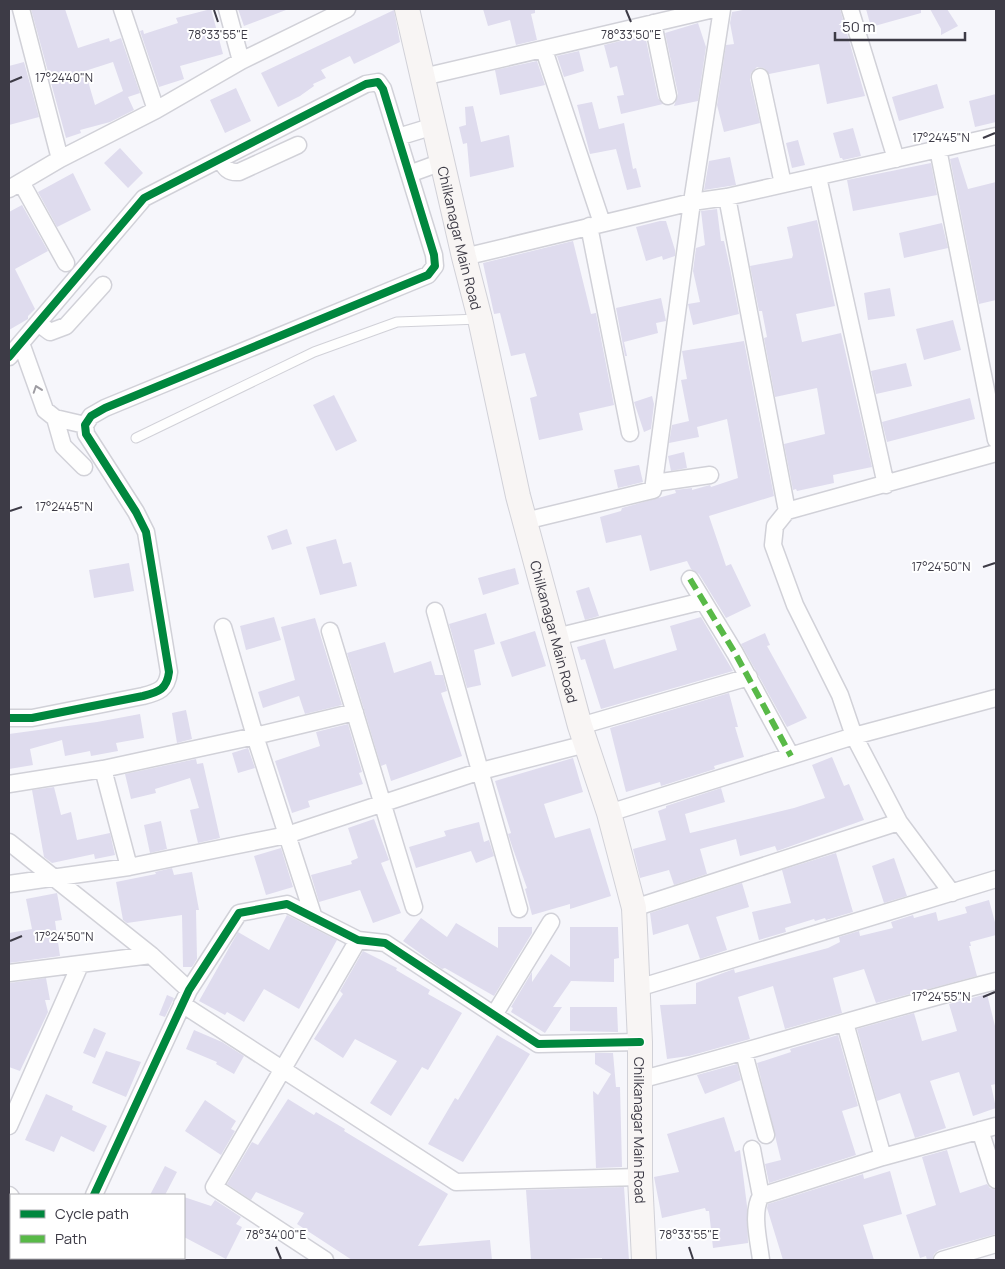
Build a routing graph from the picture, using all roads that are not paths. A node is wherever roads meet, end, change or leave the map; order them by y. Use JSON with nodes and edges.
{"nodes":[{"id":1,"x":21,"y":9,"type":"edge"},
{"id":2,"x":122,"y":9,"type":"edge"},
{"id":3,"x":227,"y":9,"type":"edge"},
{"id":4,"x":347,"y":9,"type":"edge"},
{"id":5,"x":407,"y":9,"type":"edge"},
{"id":6,"x":714,"y":9,"type":"edge"},
{"id":7,"x":722,"y":9,"type":"edge"},
{"id":8,"x":850,"y":9,"type":"edge"},
{"id":9,"x":329,"y":13,"type":"edge"},
{"id":10,"x":653,"y":24,"type":"junction"},
{"id":11,"x":544,"y":50,"type":"junction"},
{"id":12,"x":241,"y":61,"type":"junction"},
{"id":13,"x":760,"y":77,"type":"dead end"},
{"id":14,"x":423,"y":78,"type":"junction"},
{"id":15,"x":668,"y":96,"type":"dead end"},
{"id":16,"x":156,"y":110,"type":"junction"},
{"id":17,"x":434,"y":126,"type":"junction"},
{"id":18,"x":996,"y":136,"type":"edge"},
{"id":19,"x":398,"y":137,"type":"junction"},
{"id":20,"x":298,"y":144,"type":"dead end"},
{"id":21,"x":938,"y":149,"type":"junction"},
{"id":22,"x":60,"y":159,"type":"junction"},
{"id":23,"x":220,"y":159,"type":"junction"},
{"id":24,"x":896,"y":159,"type":"junction"},
{"id":25,"x":442,"y":162,"type":"junction"},
{"id":26,"x":409,"y":174,"type":"junction"},
{"id":27,"x":818,"y":177,"type":"junction"},
{"id":28,"x":784,"y":184,"type":"junction"},
{"id":29,"x":15,"y":186,"type":"edge"},
{"id":30,"x":727,"y":197,"type":"junction"},
{"id":31,"x":692,"y":202,"type":"junction"},
{"id":32,"x":596,"y":225,"type":"junction"},
{"id":33,"x":464,"y":257,"type":"junction"},
{"id":34,"x":66,"y":264,"type":"dead end"},
{"id":35,"x":102,"y":286,"type":"dead end"},
{"id":36,"x":480,"y":319,"type":"junction"},
{"id":37,"x":38,"y":323,"type":"junction"},
{"id":38,"x":21,"y":343,"type":"junction"},
{"id":39,"x":9,"y":357,"type":"edge"},
{"id":40,"x":55,"y":418,"type":"junction"},
{"id":41,"x":85,"y":425,"type":"junction"},
{"id":42,"x":630,"y":433,"type":"dead end"},
{"id":43,"x":136,"y":438,"type":"dead end"},
{"id":44,"x":996,"y":440,"type":"edge"},
{"id":45,"x":996,"y":453,"type":"edge"},
{"id":46,"x":84,"y":467,"type":"dead end"},
{"id":47,"x":710,"y":475,"type":"dead end"},
{"id":48,"x":654,"y":483,"type":"junction"},
{"id":49,"x":886,"y":485,"type":"junction"},
{"id":50,"x":787,"y":511,"type":"junction"},
{"id":51,"x":525,"y":521,"type":"junction"},
{"id":52,"x":690,"y":579,"type":"dead end"},
{"id":53,"x":703,"y":600,"type":"junction"},
{"id":54,"x":435,"y":611,"type":"dead end"},
{"id":55,"x":223,"y":627,"type":"dead end"},
{"id":56,"x":330,"y":631,"type":"dead end"},
{"id":57,"x":556,"y":637,"type":"junction"},
{"id":58,"x":749,"y":677,"type":"junction"},
{"id":59,"x":996,"y":698,"type":"edge"},
{"id":60,"x":355,"y":712,"type":"junction"},
{"id":61,"x":9,"y":718,"type":"edge"},
{"id":62,"x":583,"y":735,"type":"junction"},
{"id":63,"x":255,"y":736,"type":"junction"},
{"id":64,"x":854,"y":736,"type":"junction"},
{"id":65,"x":791,"y":756,"type":"junction"},
{"id":66,"x":103,"y":769,"type":"junction"},
{"id":67,"x":481,"y":771,"type":"junction"},
{"id":68,"x":9,"y":784,"type":"edge"},
{"id":69,"x":382,"y":802,"type":"junction"},
{"id":70,"x":609,"y":813,"type":"junction"},
{"id":71,"x":899,"y":822,"type":"junction"},
{"id":72,"x":287,"y":835,"type":"junction"},
{"id":73,"x":9,"y":842,"type":"edge"},
{"id":74,"x":129,"y":867,"type":"junction"},
{"id":75,"x":55,"y":877,"type":"junction"},
{"id":76,"x":996,"y":879,"type":"edge"},
{"id":77,"x":9,"y":884,"type":"edge"},
{"id":78,"x":952,"y":893,"type":"junction"},
{"id":79,"x":414,"y":907,"type":"dead end"},
{"id":80,"x":634,"y":908,"type":"junction"},
{"id":81,"x":518,"y":909,"type":"dead end"},
{"id":82,"x":314,"y":918,"type":"junction"},
{"id":83,"x":551,"y":922,"type":"dead end"},
{"id":84,"x":358,"y":940,"type":"junction"},
{"id":85,"x":151,"y":955,"type":"junction"},
{"id":86,"x":80,"y":965,"type":"junction"},
{"id":87,"x":9,"y":973,"type":"edge"},
{"id":88,"x":996,"y":981,"type":"edge"},
{"id":89,"x":638,"y":988,"type":"junction"},
{"id":90,"x":186,"y":997,"type":"junction"},
{"id":91,"x":494,"y":1015,"type":"junction"},
{"id":92,"x":845,"y":1023,"type":"junction"},
{"id":93,"x":640,"y":1042,"type":"junction"},
{"id":94,"x":744,"y":1053,"type":"junction"},
{"id":95,"x":282,"y":1069,"type":"junction"},
{"id":96,"x":640,"y":1080,"type":"junction"},
{"id":97,"x":9,"y":1126,"type":"edge"},
{"id":98,"x":988,"y":1128,"type":"edge"},
{"id":99,"x":766,"y":1135,"type":"dead end"},
{"id":100,"x":752,"y":1149,"type":"dead end"},
{"id":101,"x":883,"y":1157,"type":"junction"},
{"id":102,"x":640,"y":1177,"type":"junction"},
{"id":103,"x":996,"y":1180,"type":"edge"},
{"id":104,"x":94,"y":1194,"type":"edge"},
{"id":105,"x":761,"y":1196,"type":"junction"},
{"id":106,"x":996,"y":1244,"type":"edge"},
{"id":107,"x":949,"y":1259,"type":"edge"},
{"id":108,"x":325,"y":1260,"type":"edge"},
{"id":109,"x":644,"y":1260,"type":"edge"},
{"id":110,"x":761,"y":1260,"type":"edge"}],
"edges":[{"from":1,"to":22,"type":"street"},
{"from":2,"to":16,"type":"street"},
{"from":3,"to":12,"type":"street"},
{"from":4,"to":9,"type":"street"},
{"from":5,"to":14,"type":"main road","name":"Chilkanagar Main Road"},
{"from":6,"to":10,"type":"street"},
{"from":7,"to":31,"type":"street"},
{"from":8,"to":24,"type":"street"},
{"from":9,"to":12,"type":"street"},
{"from":10,"to":11,"type":"street"},
{"from":10,"to":15,"type":"street"},
{"from":11,"to":14,"type":"street"},
{"from":11,"to":32,"type":"street"},
{"from":12,"to":16,"type":"street"},
{"from":13,"to":28,"type":"street"},
{"from":14,"to":17,"type":"main road","name":"Chilkanagar Main Road"},
{"from":16,"to":22,"type":"street"},
{"from":17,"to":19,"type":"street"},
{"from":17,"to":25,"type":"main road","name":"Chilkanagar Main Road"},
{"from":18,"to":21,"type":"street"},
{"from":19,"to":23,"type":"street"},
{"from":19,"to":26,"type":"street"},
{"from":20,"to":23,"type":"street"},
{"from":21,"to":24,"type":"street"},
{"from":21,"to":44,"type":"street"},
{"from":22,"to":29,"type":"street"},
{"from":23,"to":37,"type":"street"},
{"from":24,"to":27,"type":"street"},
{"from":25,"to":26,"type":"street"},
{"from":25,"to":33,"type":"main road","name":"Chilkanagar Main Road"},
{"from":26,"to":41,"type":"street"},
{"from":27,"to":28,"type":"street"},
{"from":27,"to":49,"type":"street"},
{"from":28,"to":30,"type":"street"},
{"from":29,"to":34,"type":"street"},
{"from":30,"to":31,"type":"street"},
{"from":30,"to":50,"type":"street"},
{"from":31,"to":32,"type":"street"},
{"from":31,"to":48,"type":"street"},
{"from":32,"to":33,"type":"street"},
{"from":32,"to":42,"type":"street"},
{"from":33,"to":36,"type":"main road","name":"Chilkanagar Main Road"},
{"from":35,"to":37,"type":"street"},
{"from":36,"to":43,"type":"lane"},
{"from":36,"to":51,"type":"main road","name":"Chilkanagar Main Road"},
{"from":37,"to":38,"type":"street"},
{"from":38,"to":39,"type":"street"},
{"from":40,"to":38,"type":"street","one_way":true},
{"from":40,"to":41,"type":"street"},
{"from":40,"to":46,"type":"street"},
{"from":41,"to":61,"type":"street"},
{"from":45,"to":49,"type":"street"},
{"from":47,"to":48,"type":"street"},
{"from":48,"to":51,"type":"street"},
{"from":49,"to":50,"type":"street"},
{"from":50,"to":64,"type":"street"},
{"from":51,"to":57,"type":"main road","name":"Chilkanagar Main Road"},
{"from":52,"to":53,"type":"street"},
{"from":53,"to":57,"type":"street"},
{"from":53,"to":58,"type":"street"},
{"from":54,"to":67,"type":"street"},
{"from":55,"to":63,"type":"street"},
{"from":56,"to":60,"type":"street"},
{"from":57,"to":62,"type":"main road","name":"Chilkanagar Main Road"},
{"from":58,"to":62,"type":"street"},
{"from":58,"to":65,"type":"street"},
{"from":59,"to":64,"type":"street"},
{"from":60,"to":63,"type":"street"},
{"from":60,"to":69,"type":"street"},
{"from":62,"to":67,"type":"street"},
{"from":62,"to":70,"type":"main road","name":"Chilkanagar Main Road"},
{"from":63,"to":66,"type":"street"},
{"from":63,"to":72,"type":"street"},
{"from":64,"to":65,"type":"street"},
{"from":64,"to":71,"type":"street"},
{"from":65,"to":70,"type":"street"},
{"from":66,"to":68,"type":"street"},
{"from":66,"to":74,"type":"street"},
{"from":67,"to":69,"type":"street"},
{"from":67,"to":81,"type":"street"},
{"from":69,"to":72,"type":"street"},
{"from":69,"to":79,"type":"street"},
{"from":70,"to":80,"type":"main road","name":"Chilkanagar Main Road"},
{"from":71,"to":78,"type":"street"},
{"from":71,"to":80,"type":"street"},
{"from":72,"to":74,"type":"street"},
{"from":72,"to":82,"type":"street"},
{"from":73,"to":75,"type":"street"},
{"from":74,"to":75,"type":"street"},
{"from":75,"to":77,"type":"street"},
{"from":75,"to":85,"type":"street"},
{"from":76,"to":78,"type":"street"},
{"from":78,"to":89,"type":"street"},
{"from":80,"to":89,"type":"main road","name":"Chilkanagar Main Road"},
{"from":82,"to":84,"type":"street"},
{"from":82,"to":90,"type":"street"},
{"from":83,"to":91,"type":"street"},
{"from":84,"to":91,"type":"street"},
{"from":84,"to":95,"type":"street"},
{"from":85,"to":86,"type":"street"},
{"from":85,"to":90,"type":"street"},
{"from":86,"to":87,"type":"street"},
{"from":86,"to":97,"type":"street"},
{"from":88,"to":92,"type":"street"},
{"from":89,"to":93,"type":"main road","name":"Chilkanagar Main Road"},
{"from":90,"to":95,"type":"street"},
{"from":90,"to":104,"type":"street"},
{"from":91,"to":93,"type":"street"},
{"from":92,"to":94,"type":"street"},
{"from":92,"to":101,"type":"street"},
{"from":93,"to":96,"type":"main road","name":"Chilkanagar Main Road"},
{"from":94,"to":96,"type":"street"},
{"from":94,"to":99,"type":"street"},
{"from":95,"to":102,"type":"street"},
{"from":95,"to":108,"type":"street"},
{"from":96,"to":102,"type":"main road","name":"Chilkanagar Main Road"},
{"from":98,"to":101,"type":"street"},
{"from":98,"to":103,"type":"street"},
{"from":100,"to":105,"type":"street"},
{"from":101,"to":105,"type":"street"},
{"from":102,"to":109,"type":"main road","name":"Chilkanagar Main Road"},
{"from":105,"to":110,"type":"street"},
{"from":106,"to":107,"type":"street"}]}
